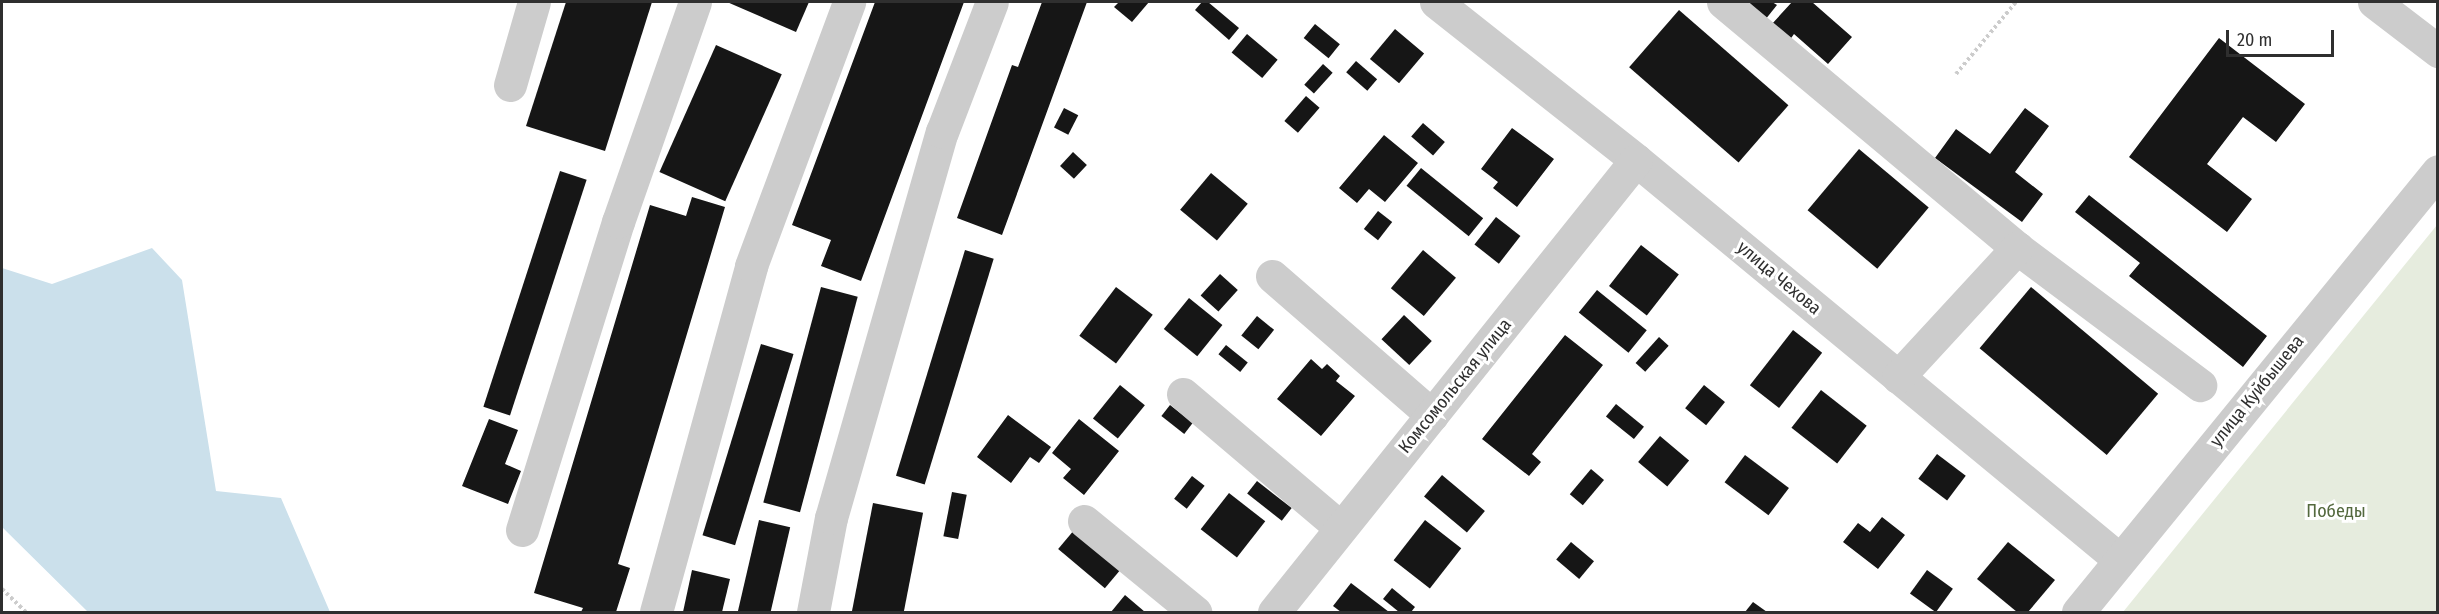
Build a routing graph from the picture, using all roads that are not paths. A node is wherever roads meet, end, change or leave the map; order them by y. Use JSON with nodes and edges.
{"nodes":[{"id":1,"x":534,"y":2,"type":"edge"},
{"id":2,"x":695,"y":2,"type":"edge"},
{"id":3,"x":849,"y":2,"type":"edge"},
{"id":4,"x":992,"y":2,"type":"edge"},
{"id":5,"x":1436,"y":2,"type":"edge"},
{"id":6,"x":1724,"y":2,"type":"edge"},
{"id":7,"x":2374,"y":2,"type":"edge"},
{"id":8,"x":2438,"y":51,"type":"edge"},
{"id":9,"x":510,"y":85,"type":"dead end"},
{"id":10,"x":1636,"y":160,"type":"junction"},
{"id":11,"x":2438,"y":171,"type":"edge"},
{"id":12,"x":2017,"y":248,"type":"junction"},
{"id":13,"x":1272,"y":276,"type":"dead end"},
{"id":14,"x":1899,"y":377,"type":"junction"},
{"id":15,"x":2200,"y":385,"type":"dead end"},
{"id":16,"x":1183,"y":394,"type":"dead end"},
{"id":17,"x":1432,"y":415,"type":"junction"},
{"id":18,"x":1084,"y":521,"type":"dead end"},
{"id":19,"x":1340,"y":528,"type":"junction"},
{"id":20,"x":522,"y":530,"type":"dead end"},
{"id":21,"x":2120,"y":559,"type":"junction"},
{"id":22,"x":656,"y":612,"type":"edge"},
{"id":23,"x":813,"y":612,"type":"edge"},
{"id":24,"x":1194,"y":612,"type":"edge"},
{"id":25,"x":1274,"y":612,"type":"edge"},
{"id":26,"x":2078,"y":612,"type":"edge"}],
"edges":[{"from":1,"to":9,"type":"street"},
{"from":2,"to":20,"type":"street"},
{"from":3,"to":22,"type":"street"},
{"from":4,"to":23,"type":"street"},
{"from":5,"to":10,"type":"street","name":"улица Чехова"},
{"from":6,"to":12,"type":"street"},
{"from":7,"to":8,"type":"street"},
{"from":10,"to":14,"type":"street","name":"улица Чехова"},
{"from":10,"to":17,"type":"street","name":"Комсомольская улица"},
{"from":11,"to":21,"type":"street","name":"улица Куйбышева"},
{"from":12,"to":14,"type":"street"},
{"from":12,"to":15,"type":"street"},
{"from":13,"to":17,"type":"street"},
{"from":14,"to":21,"type":"street","name":"улица Чехова"},
{"from":16,"to":19,"type":"street"},
{"from":17,"to":19,"type":"street","name":"Комсомольская улица"},
{"from":18,"to":24,"type":"street"},
{"from":19,"to":25,"type":"street","name":"Комсомольская улица"},
{"from":21,"to":26,"type":"street","name":"улица Куйбышева"}]}
